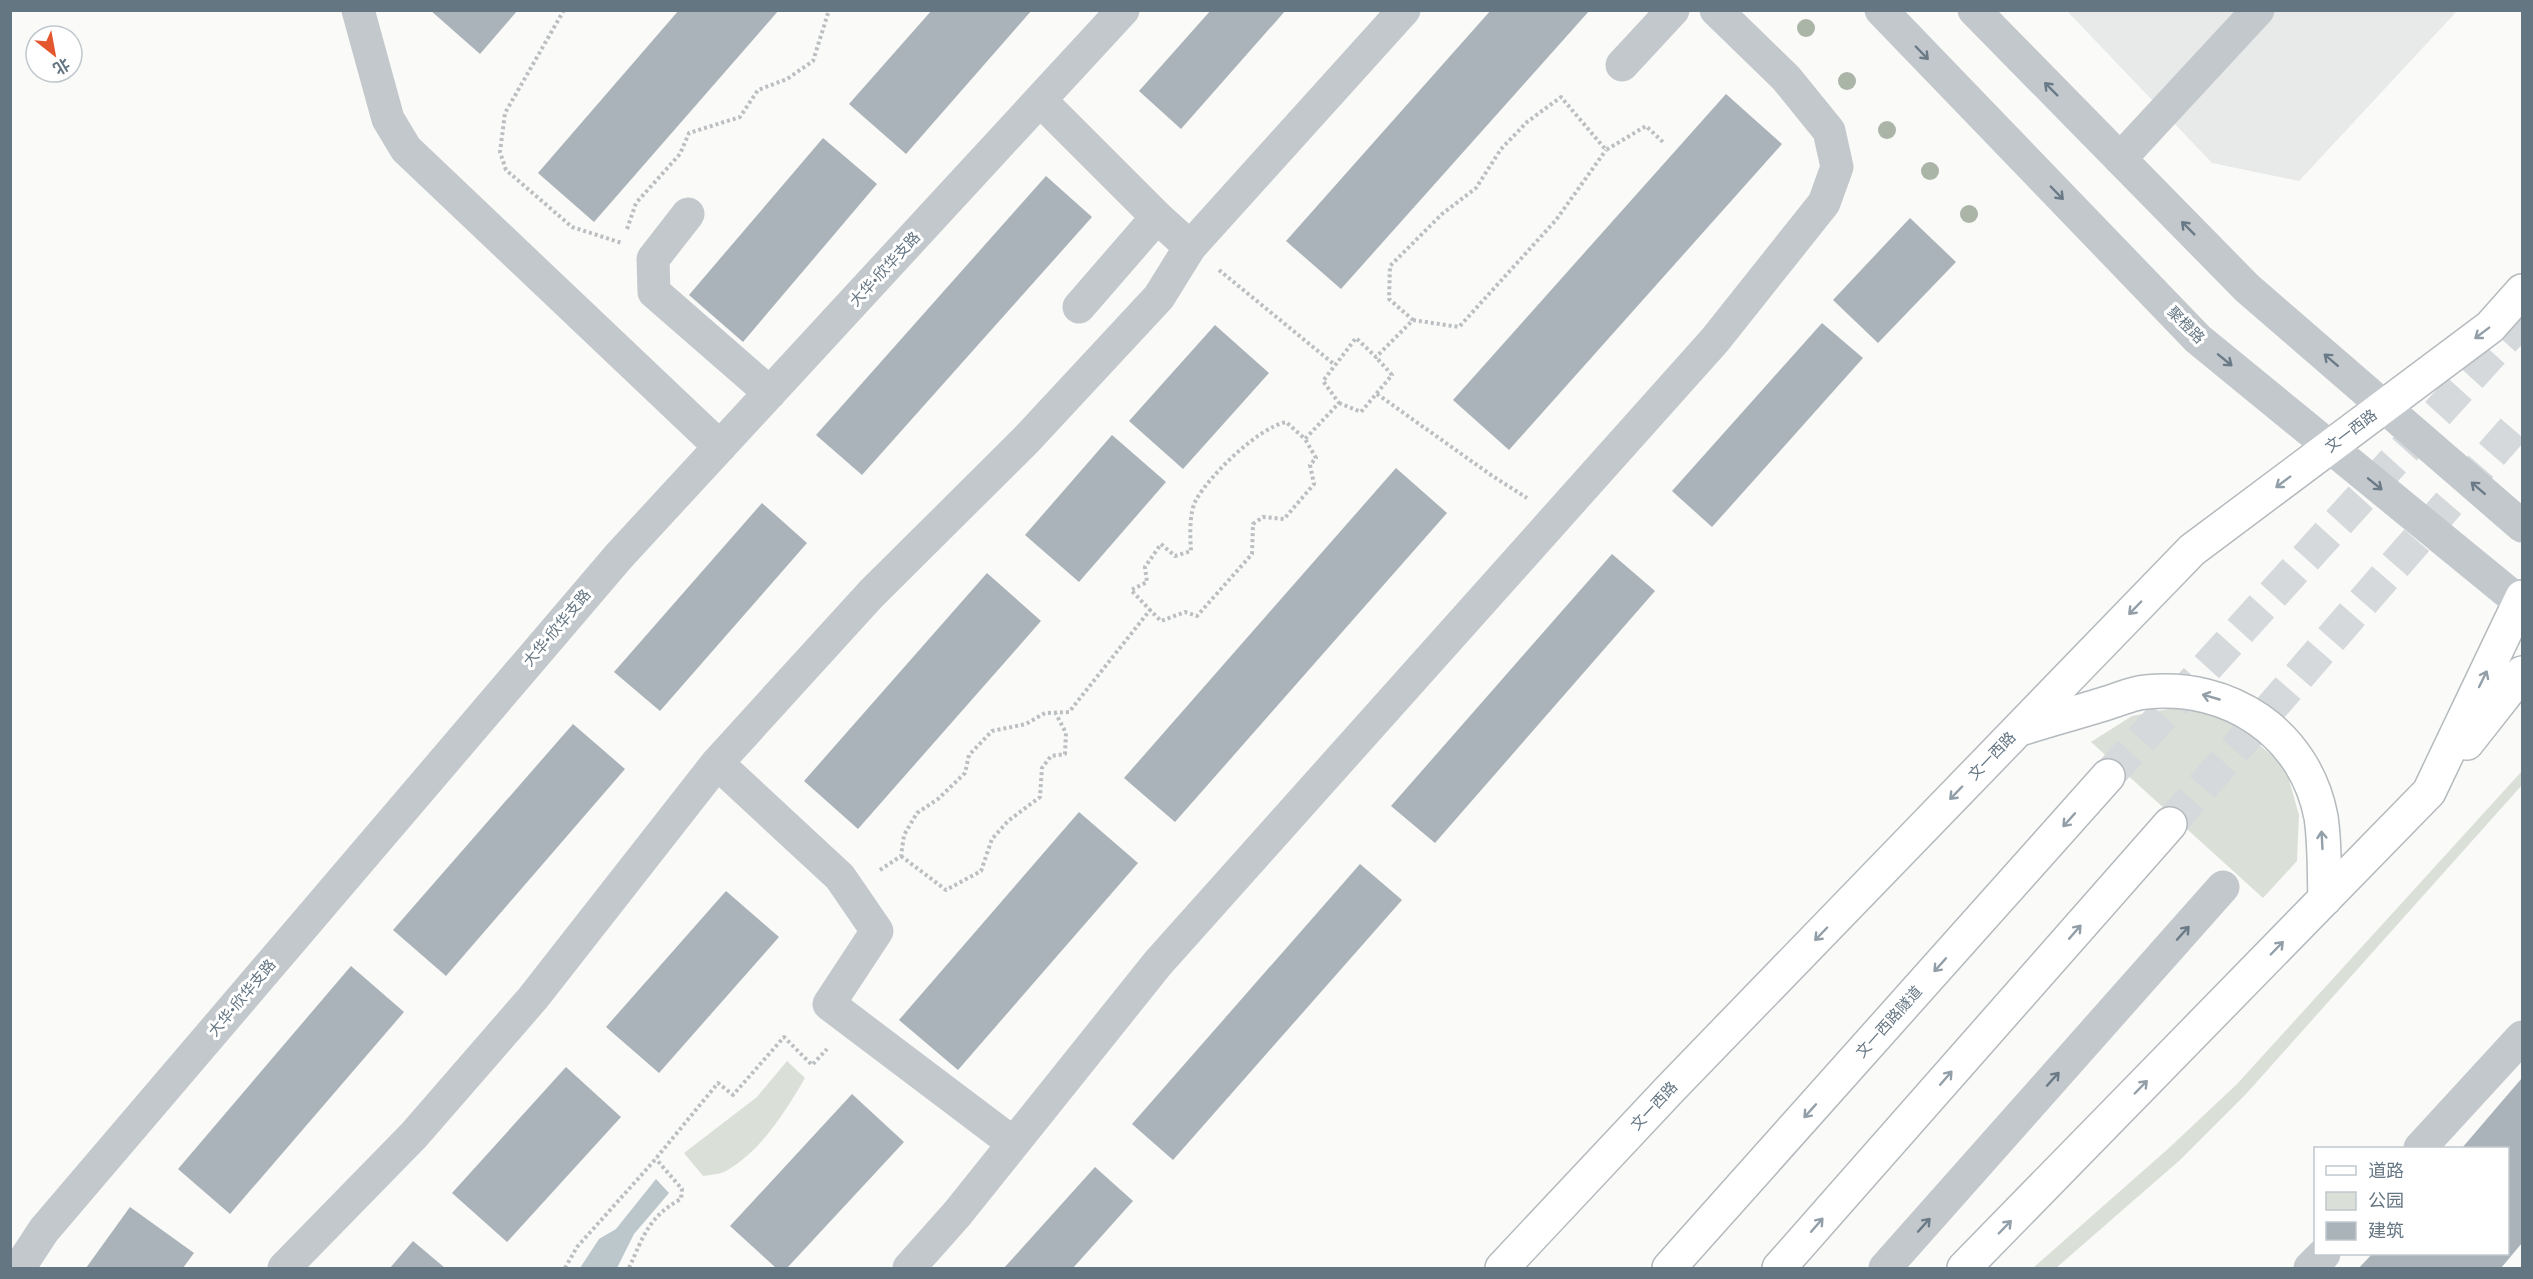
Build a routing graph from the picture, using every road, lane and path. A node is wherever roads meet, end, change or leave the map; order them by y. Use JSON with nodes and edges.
{"nodes":[{"id":1,"x":358,"y":10,"type":"edge"},
{"id":2,"x":564,"y":10,"type":"edge"},
{"id":3,"x":828,"y":10,"type":"edge"},
{"id":4,"x":1123,"y":10,"type":"edge"},
{"id":5,"x":1404,"y":10,"type":"edge"},
{"id":6,"x":1673,"y":10,"type":"edge"},
{"id":7,"x":1716,"y":10,"type":"edge"},
{"id":8,"x":1881,"y":10,"type":"edge"},
{"id":9,"x":1974,"y":10,"type":"edge"},
{"id":10,"x":2258,"y":10,"type":"edge"},
{"id":11,"x":1622,"y":65,"type":"dead end"},
{"id":12,"x":1041,"y":101,"type":"junction"},
{"id":13,"x":1665,"y":143,"type":"dead end"},
{"id":14,"x":1606,"y":150,"type":"junction"},
{"id":15,"x":2121,"y":159,"type":"junction"},
{"id":16,"x":688,"y":214,"type":"dead end"},
{"id":17,"x":1157,"y":217,"type":"junction"},
{"id":18,"x":1190,"y":247,"type":"junction"},
{"id":19,"x":2523,"y":291,"type":"edge"},
{"id":20,"x":1079,"y":307,"type":"dead end"},
{"id":21,"x":1413,"y":320,"type":"junction"},
{"id":22,"x":1376,"y":357,"type":"junction"},
{"id":23,"x":1335,"y":365,"type":"junction"},
{"id":24,"x":770,"y":393,"type":"junction"},
{"id":25,"x":1377,"y":394,"type":"junction"},
{"id":26,"x":1339,"y":403,"type":"junction"},
{"id":27,"x":2384,"y":406,"type":"junction"},
{"id":28,"x":1305,"y":439,"type":"junction"},
{"id":29,"x":720,"y":447,"type":"junction"},
{"id":30,"x":2330,"y":447,"type":"junction"},
{"id":31,"x":1557,"y":516,"type":"junction"},
{"id":32,"x":2523,"y":526,"type":"edge"},
{"id":33,"x":2522,"y":601,"type":"edge"},
{"id":34,"x":1147,"y":607,"type":"junction"},
{"id":35,"x":2523,"y":673,"type":"edge"},
{"id":36,"x":1056,"y":714,"type":"junction"},
{"id":37,"x":2018,"y":729,"type":"junction"},
{"id":38,"x":717,"y":763,"type":"junction"},
{"id":39,"x":2108,"y":776,"type":"tunnel mouth"},
{"id":40,"x":2429,"y":792,"type":"junction"},
{"id":41,"x":2170,"y":824,"type":"tunnel mouth"},
{"id":42,"x":901,"y":856,"type":"junction"},
{"id":43,"x":2223,"y":887,"type":"dead end"},
{"id":44,"x":849,"y":889,"type":"junction"},
{"id":45,"x":2325,"y":898,"type":"junction"},
{"id":46,"x":853,"y":1022,"type":"junction"},
{"id":47,"x":2523,"y":1037,"type":"edge"},
{"id":48,"x":1013,"y":1143,"type":"junction"},
{"id":49,"x":2422,"y":1147,"type":"edge"},
{"id":50,"x":655,"y":1158,"type":"junction"},
{"id":51,"x":2323,"y":1255,"type":"edge"},
{"id":52,"x":19,"y":1269,"type":"edge"},
{"id":53,"x":284,"y":1269,"type":"edge"},
{"id":54,"x":565,"y":1269,"type":"edge"},
{"id":55,"x":629,"y":1269,"type":"edge"},
{"id":56,"x":909,"y":1269,"type":"edge"},
{"id":57,"x":1502,"y":1269,"type":"edge"},
{"id":58,"x":1669,"y":1269,"type":"edge"},
{"id":59,"x":1779,"y":1269,"type":"edge"},
{"id":60,"x":1885,"y":1269,"type":"edge"},
{"id":61,"x":1964,"y":1269,"type":"edge"},
{"id":62,"x":2310,"y":1269,"type":"edge"}],
"edges":[{"from":1,"to":29,"type":"street"},
{"from":2,"to":3,"type":"path"},
{"from":4,"to":12,"type":"street","name":"大华·欣华支路"},
{"from":5,"to":18,"type":"street"},
{"from":6,"to":11,"type":"street"},
{"from":7,"to":31,"type":"street"},
{"from":8,"to":30,"type":"street","name":"聚橙路","one_way":true},
{"from":15,"to":9,"type":"street","one_way":true},
{"from":10,"to":15,"type":"street"},
{"from":12,"to":17,"type":"street"},
{"from":12,"to":24,"type":"street","name":"大华·欣华支路"},
{"from":13,"to":14,"type":"path"},
{"from":14,"to":21,"type":"path"},
{"from":14,"to":21,"type":"path"},
{"from":27,"to":15,"type":"street","one_way":true},
{"from":16,"to":24,"type":"street"},
{"from":17,"to":18,"type":"street"},
{"from":17,"to":20,"type":"street"},
{"from":18,"to":23,"type":"path"},
{"from":18,"to":38,"type":"street"},
{"from":19,"to":27,"type":"main road","name":"文一西路","one_way":true},
{"from":21,"to":22,"type":"path"},
{"from":22,"to":23,"type":"path"},
{"from":22,"to":25,"type":"path"},
{"from":23,"to":26,"type":"path"},
{"from":24,"to":29,"type":"street","name":"大华·欣华支路"},
{"from":25,"to":26,"type":"path"},
{"from":25,"to":31,"type":"path"},
{"from":26,"to":28,"type":"path"},
{"from":27,"to":30,"type":"main road","name":"文一西路"},
{"from":32,"to":27,"type":"street","one_way":true},
{"from":28,"to":34,"type":"path"},
{"from":28,"to":34,"type":"path"},
{"from":29,"to":52,"type":"street","name":"大华·欣华支路"},
{"from":30,"to":33,"type":"street","name":"聚橙路","one_way":true},
{"from":30,"to":37,"type":"main road","name":"文一西路","one_way":true},
{"from":31,"to":48,"type":"street"},
{"from":40,"to":33,"type":"main road","one_way":true},
{"from":34,"to":36,"type":"path"},
{"from":35,"to":40,"type":"main road"},
{"from":36,"to":42,"type":"path"},
{"from":36,"to":42,"type":"path"},
{"from":45,"to":37,"type":"main road","one_way":true},
{"from":37,"to":57,"type":"main road","name":"文一西路","one_way":true},
{"from":38,"to":44,"type":"street"},
{"from":38,"to":53,"type":"street"},
{"from":39,"to":58,"type":"main road","name":"文一西路隧道","one_way":true},
{"from":40,"to":45,"type":"main road"},
{"from":59,"to":41,"type":"main road","one_way":true},
{"from":42,"to":44,"type":"path"},
{"from":60,"to":43,"type":"street","one_way":true},
{"from":44,"to":46,"type":"street"},
{"from":61,"to":45,"type":"main road","one_way":true},
{"from":46,"to":48,"type":"street"},
{"from":46,"to":50,"type":"path"},
{"from":47,"to":49,"type":"street"},
{"from":48,"to":56,"type":"street"},
{"from":50,"to":54,"type":"path"},
{"from":50,"to":55,"type":"path"},
{"from":51,"to":62,"type":"street"}]}
